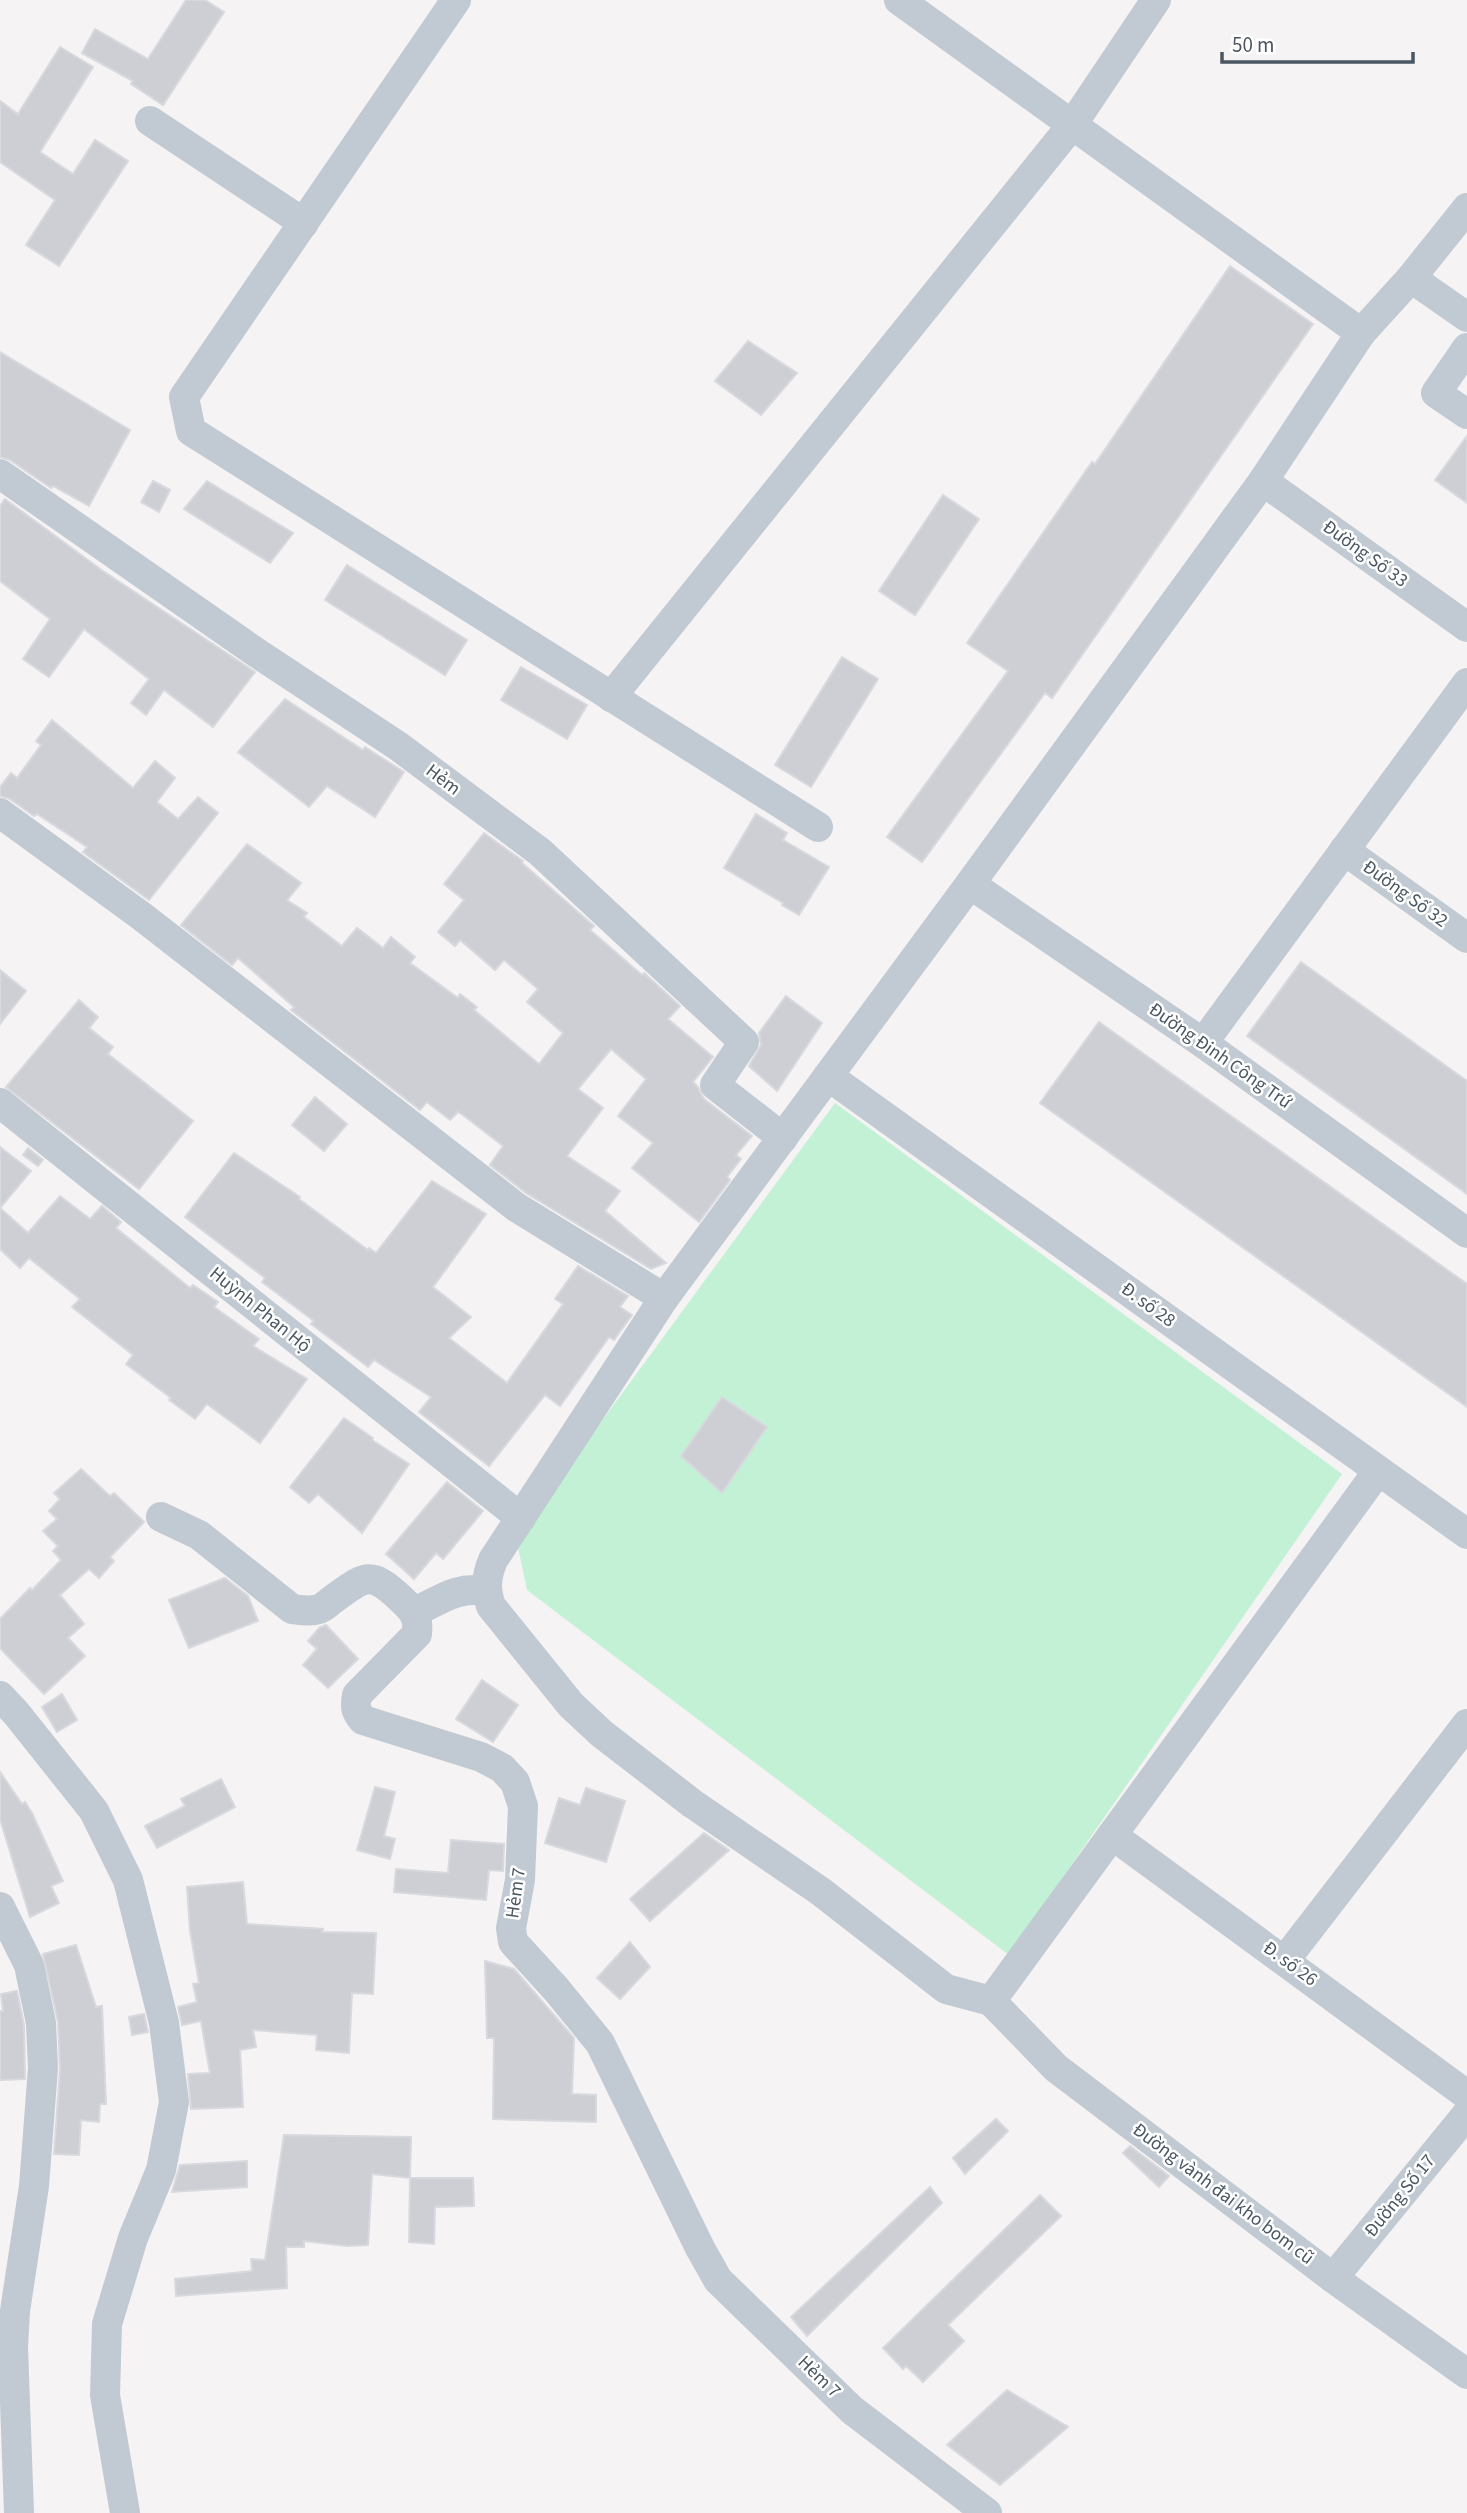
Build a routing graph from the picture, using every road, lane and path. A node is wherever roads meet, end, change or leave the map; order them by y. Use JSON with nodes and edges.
{"nodes":[{"id":1,"x":456,"y":0,"type":"edge"},
{"id":2,"x":899,"y":0,"type":"edge"},
{"id":3,"x":1156,"y":0,"type":"edge"},
{"id":4,"x":150,"y":121,"type":"dead end"},
{"id":5,"x":1072,"y":125,"type":"junction"},
{"id":6,"x":1467,"y":208,"type":"edge"},
{"id":7,"x":304,"y":223,"type":"junction"},
{"id":8,"x":1411,"y":278,"type":"junction"},
{"id":9,"x":1467,"y":317,"type":"edge"},
{"id":10,"x":1361,"y":333,"type":"junction"},
{"id":11,"x":1467,"y":348,"type":"edge"},
{"id":12,"x":1467,"y":414,"type":"edge"},
{"id":13,"x":0,"y":474,"type":"edge"},
{"id":14,"x":1263,"y":481,"type":"junction"},
{"id":15,"x":1467,"y":627,"type":"edge"},
{"id":16,"x":1467,"y":683,"type":"edge"},
{"id":17,"x":611,"y":697,"type":"junction"},
{"id":18,"x":0,"y":813,"type":"edge"},
{"id":19,"x":818,"y":827,"type":"dead end"},
{"id":20,"x":1344,"y":849,"type":"junction"},
{"id":21,"x":970,"y":884,"type":"junction"},
{"id":22,"x":1467,"y":938,"type":"edge"},
{"id":23,"x":1203,"y":1043,"type":"junction"},
{"id":24,"x":828,"y":1076,"type":"junction"},
{"id":25,"x":0,"y":1103,"type":"edge"},
{"id":26,"x":783,"y":1138,"type":"junction"},
{"id":27,"x":1467,"y":1233,"type":"edge"},
{"id":28,"x":664,"y":1298,"type":"junction"},
{"id":29,"x":1378,"y":1471,"type":"junction"},
{"id":30,"x":161,"y":1517,"type":"dead end"},
{"id":31,"x":521,"y":1518,"type":"junction"},
{"id":32,"x":1467,"y":1534,"type":"edge"},
{"id":33,"x":486,"y":1591,"type":"junction"},
{"id":34,"x":415,"y":1612,"type":"junction"},
{"id":35,"x":0,"y":1696,"type":"edge"},
{"id":36,"x":1467,"y":1724,"type":"edge"},
{"id":37,"x":1112,"y":1835,"type":"junction"},
{"id":38,"x":0,"y":1907,"type":"edge"},
{"id":39,"x":1285,"y":1960,"type":"junction"},
{"id":40,"x":991,"y":2001,"type":"junction"},
{"id":41,"x":1467,"y":2095,"type":"edge"},
{"id":42,"x":1467,"y":2114,"type":"edge"},
{"id":43,"x":1334,"y":2278,"type":"junction"},
{"id":44,"x":1467,"y":2374,"type":"edge"},
{"id":45,"x":19,"y":2513,"type":"edge"},
{"id":46,"x":125,"y":2513,"type":"edge"},
{"id":47,"x":987,"y":2513,"type":"edge"}],
"edges":[{"from":1,"to":7,"type":"street"},
{"from":2,"to":5,"type":"street"},
{"from":3,"to":5,"type":"street"},
{"from":4,"to":7,"type":"street"},
{"from":5,"to":10,"type":"street"},
{"from":5,"to":17,"type":"street"},
{"from":6,"to":8,"type":"street"},
{"from":7,"to":17,"type":"street"},
{"from":8,"to":9,"type":"street"},
{"from":8,"to":10,"type":"street"},
{"from":10,"to":14,"type":"street"},
{"from":11,"to":12,"type":"street"},
{"from":13,"to":26,"type":"street","name":"Hẻm"},
{"from":14,"to":15,"type":"street","name":"Đường Số 33"},
{"from":14,"to":21,"type":"street"},
{"from":16,"to":20,"type":"street"},
{"from":17,"to":19,"type":"street"},
{"from":18,"to":28,"type":"street"},
{"from":20,"to":22,"type":"street","name":"Đường Số 32"},
{"from":20,"to":23,"type":"street"},
{"from":21,"to":23,"type":"street","name":"Đường Đinh Công Trứ"},
{"from":21,"to":24,"type":"street"},
{"from":23,"to":27,"type":"street","name":"Đường Đinh Công Trứ"},
{"from":24,"to":26,"type":"street"},
{"from":24,"to":29,"type":"street","name":"Đ. số 28"},
{"from":25,"to":31,"type":"street","name":"Huỳnh Phan Hộ"},
{"from":26,"to":28,"type":"street"},
{"from":28,"to":31,"type":"street"},
{"from":29,"to":32,"type":"street","name":"Đ. số 28"},
{"from":29,"to":37,"type":"street"},
{"from":30,"to":34,"type":"street"},
{"from":31,"to":33,"type":"street"},
{"from":33,"to":34,"type":"street"},
{"from":33,"to":40,"type":"street"},
{"from":34,"to":47,"type":"street","name":"Hẻm 7"},
{"from":35,"to":46,"type":"street"},
{"from":36,"to":39,"type":"street"},
{"from":37,"to":39,"type":"street","name":"Đ. số 26"},
{"from":37,"to":40,"type":"street"},
{"from":38,"to":45,"type":"street"},
{"from":39,"to":41,"type":"street","name":"Đ. số 26"},
{"from":40,"to":43,"type":"street","name":"Đường vành đai kho bom cũ"},
{"from":42,"to":43,"type":"street","name":"Đường Số 17"},
{"from":43,"to":44,"type":"street","name":"Đường vành đai kho bom cũ"}]}
